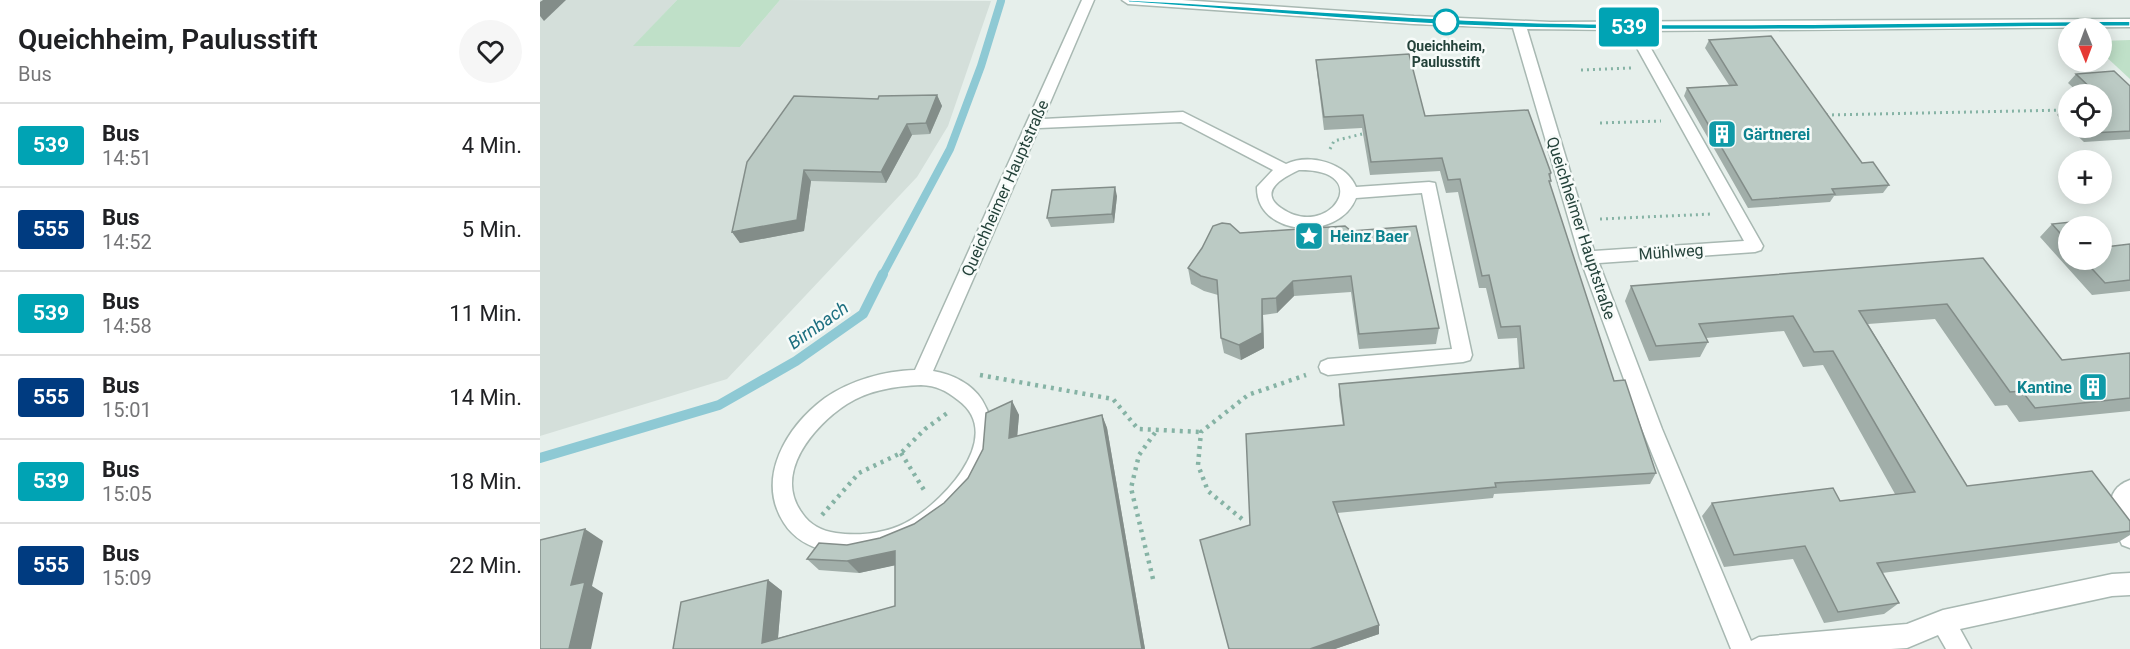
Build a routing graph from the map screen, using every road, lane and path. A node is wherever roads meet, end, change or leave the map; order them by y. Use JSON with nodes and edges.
{"nodes":[{"id":1,"x":1088,"y":0,"type":"edge"},
{"id":2,"x":1128,"y":0,"type":"edge"},
{"id":3,"x":2130,"y":23,"type":"edge"},
{"id":4,"x":1519,"y":25,"type":"junction"},
{"id":5,"x":1632,"y":27,"type":"junction"},
{"id":6,"x":1657,"y":68,"type":"junction"},
{"id":7,"x":1581,"y":70,"type":"dead end"},
{"id":8,"x":2058,"y":110,"type":"edge"},
{"id":9,"x":1826,"y":115,"type":"edge"},
{"id":10,"x":1685,"y":120,"type":"junction"},
{"id":11,"x":1600,"y":123,"type":"dead end"},
{"id":12,"x":1033,"y":124,"type":"junction"},
{"id":13,"x":1362,"y":134,"type":"edge"},
{"id":14,"x":1323,"y":166,"type":"junction"},
{"id":15,"x":1284,"y":169,"type":"junction"},
{"id":16,"x":1349,"y":193,"type":"junction"},
{"id":17,"x":1737,"y":213,"type":"junction"},
{"id":18,"x":1576,"y":220,"type":"junction"},
{"id":19,"x":1588,"y":258,"type":"junction"},
{"id":20,"x":1329,"y":367,"type":"joint"},
{"id":21,"x":978,"y":374,"type":"dead end"},
{"id":22,"x":921,"y":377,"type":"junction"},
{"id":23,"x":968,"y":397,"type":"junction"},
{"id":24,"x":1157,"y":430,"type":"junction"},
{"id":25,"x":1201,"y":432,"type":"junction"},
{"id":26,"x":901,"y":453,"type":"junction"},
{"id":27,"x":2130,"y":489,"type":"edge"},
{"id":28,"x":939,"y":513,"type":"junction"},
{"id":29,"x":1242,"y":519,"type":"dead end"},
{"id":30,"x":806,"y":533,"type":"junction"},
{"id":31,"x":2130,"y":538,"type":"edge"},
{"id":32,"x":1153,"y":579,"type":"dead end"},
{"id":33,"x":2130,"y":584,"type":"edge"},
{"id":34,"x":1943,"y":621,"type":"junction"},
{"id":35,"x":1743,"y":649,"type":"edge"},
{"id":36,"x":1759,"y":649,"type":"edge"},
{"id":37,"x":1959,"y":649,"type":"edge"}],
"edges":[{"from":1,"to":12,"type":"street","name":"Queichheimer Hauptstraße"},
{"from":2,"to":4,"type":"street"},
{"from":3,"to":5,"type":"street"},
{"from":4,"to":5,"type":"street"},
{"from":4,"to":18,"type":"street","name":"Queichheimer Hauptstraße"},
{"from":5,"to":6,"type":"street"},
{"from":6,"to":7,"type":"path"},
{"from":6,"to":10,"type":"street"},
{"from":8,"to":9,"type":"path"},
{"from":10,"to":11,"type":"path"},
{"from":10,"to":17,"type":"street"},
{"from":12,"to":15,"type":"street"},
{"from":12,"to":22,"type":"street","name":"Queichheimer Hauptstraße"},
{"from":13,"to":14,"type":"path"},
{"from":14,"to":15,"type":"street"},
{"from":14,"to":16,"type":"street"},
{"from":15,"to":16,"type":"street"},
{"from":16,"to":20,"type":"street"},
{"from":17,"to":18,"type":"path"},
{"from":17,"to":19,"type":"street","name":"Mühlweg"},
{"from":18,"to":19,"type":"street","name":"Queichheimer Hauptstraße"},
{"from":19,"to":35,"type":"street","name":"Queichheimer Hauptstraße"},
{"from":20,"to":25,"type":"path"},
{"from":21,"to":24,"type":"path"},
{"from":22,"to":23,"type":"street"},
{"from":22,"to":30,"type":"street"},
{"from":23,"to":26,"type":"path"},
{"from":23,"to":28,"type":"street"},
{"from":24,"to":25,"type":"path"},
{"from":24,"to":32,"type":"path"},
{"from":25,"to":29,"type":"path"},
{"from":26,"to":28,"type":"path"},
{"from":26,"to":30,"type":"path"},
{"from":27,"to":31,"type":"street"},
{"from":28,"to":30,"type":"street"},
{"from":33,"to":34,"type":"street"},
{"from":34,"to":36,"type":"street"},
{"from":34,"to":37,"type":"street"}]}
